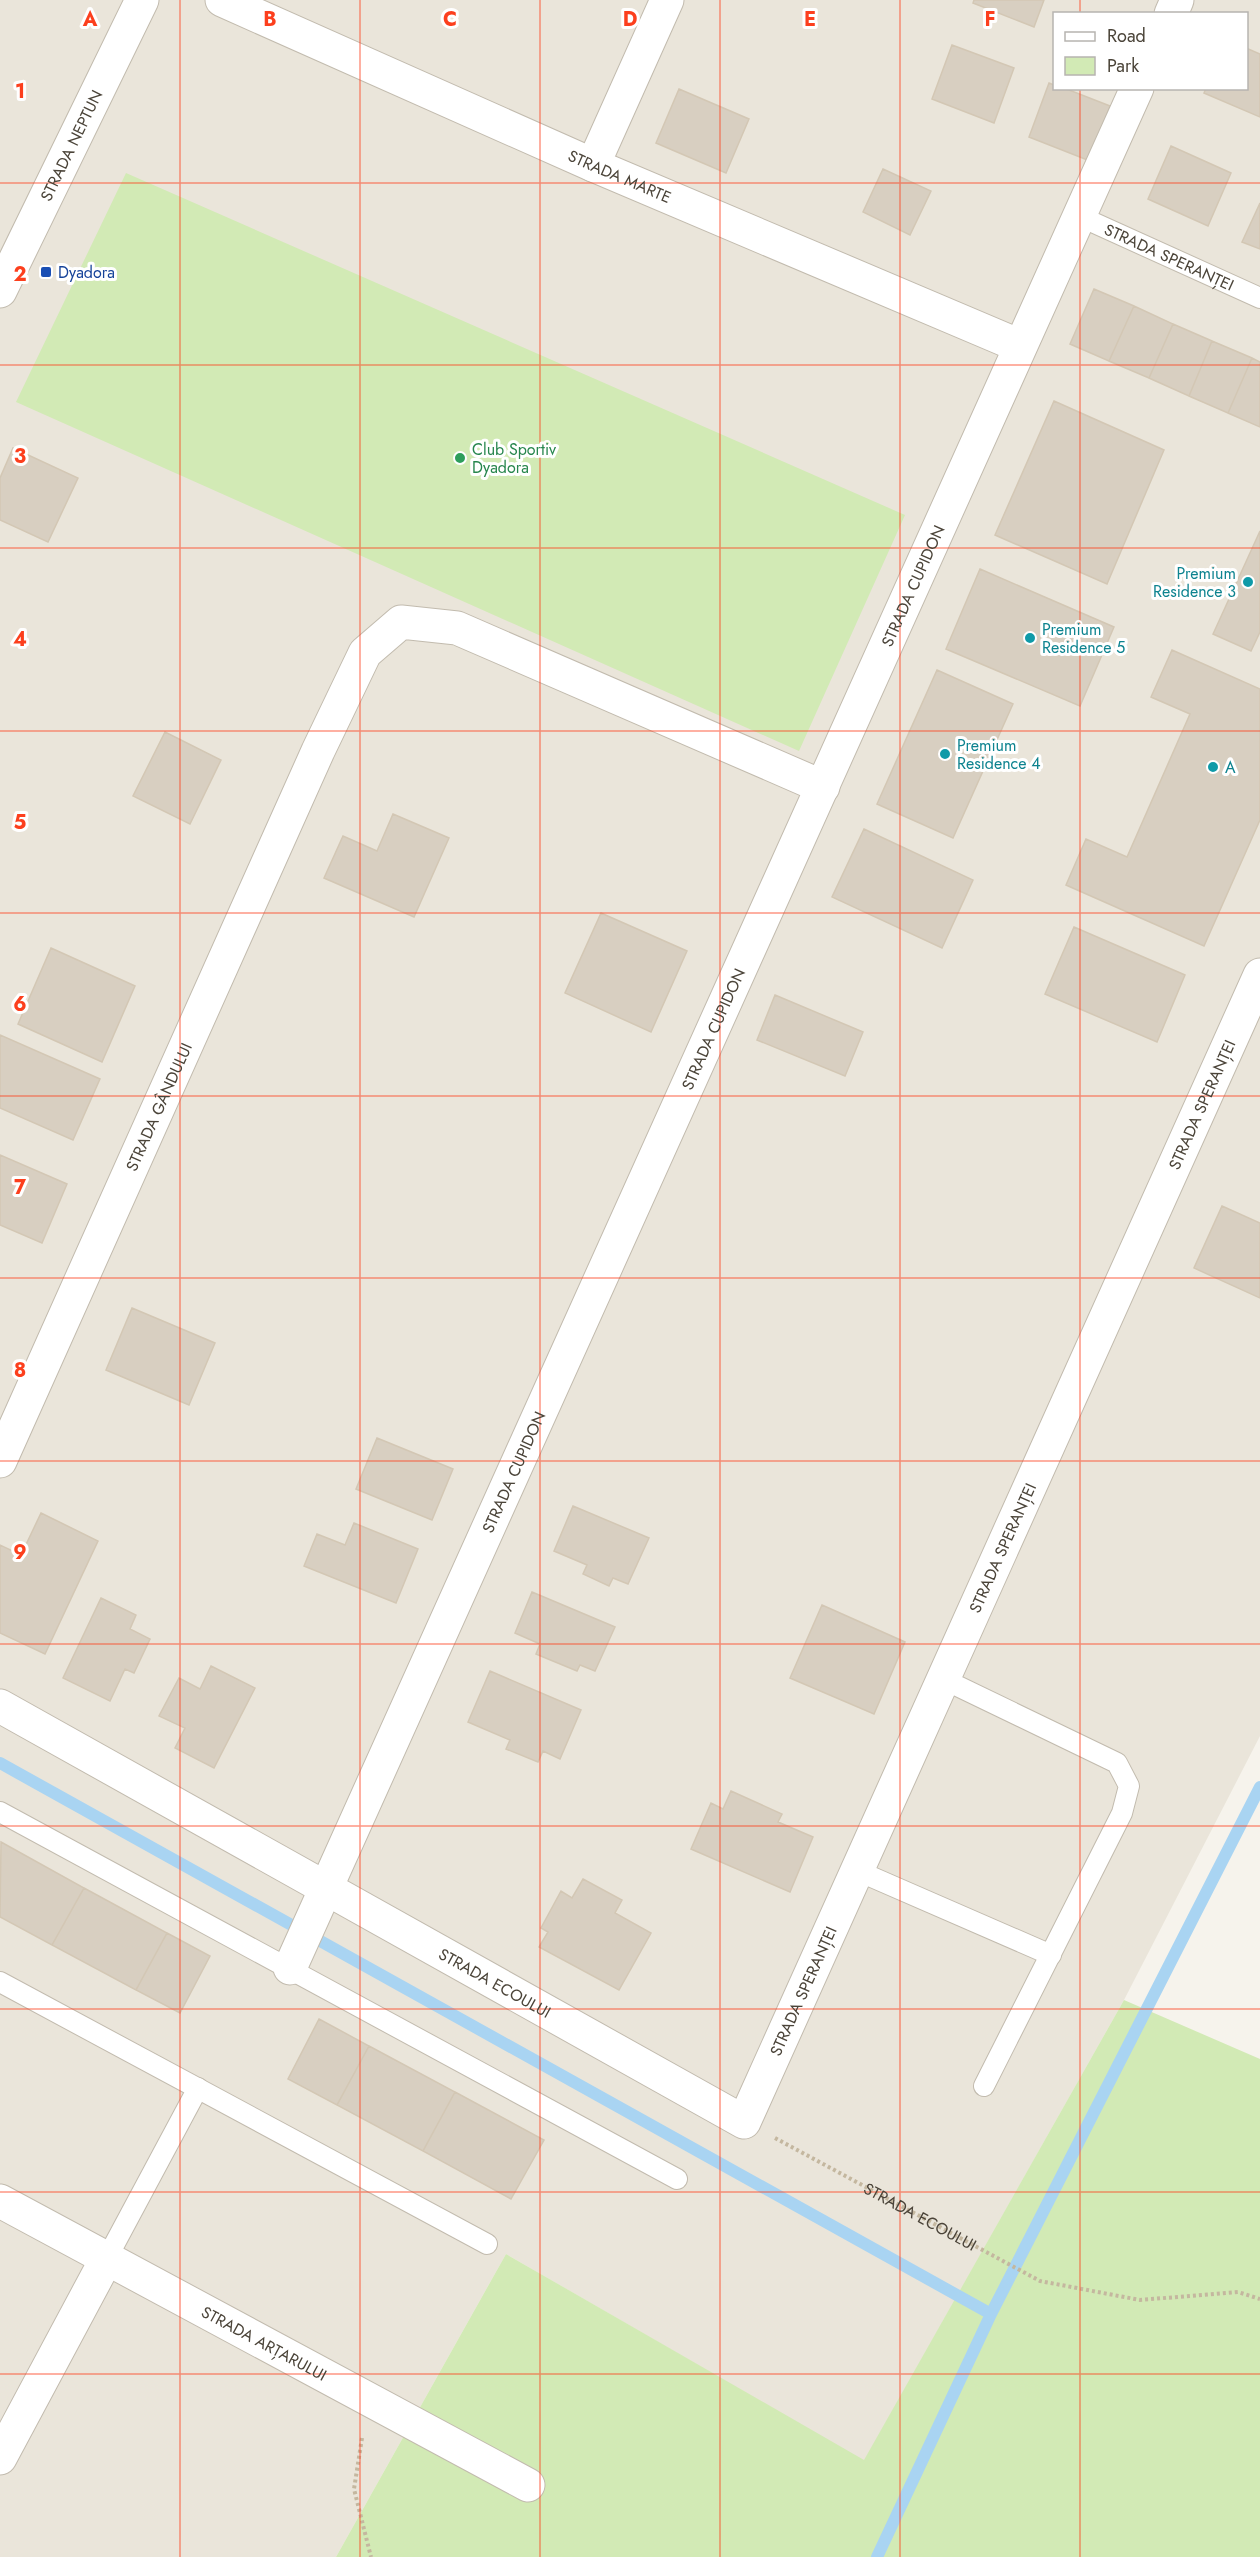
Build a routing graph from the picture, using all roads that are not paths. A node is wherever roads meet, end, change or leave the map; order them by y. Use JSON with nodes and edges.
{"nodes":[{"id":1,"x":142,"y":0,"type":"edge"},
{"id":2,"x":222,"y":0,"type":"edge"},
{"id":3,"x":667,"y":0,"type":"edge"},
{"id":4,"x":1136,"y":90,"type":"edge"},
{"id":5,"x":593,"y":165,"type":"junction"},
{"id":6,"x":1079,"y":216,"type":"junction"},
{"id":7,"x":0,"y":291,"type":"edge"},
{"id":8,"x":1260,"y":298,"type":"edge"},
{"id":9,"x":1020,"y":346,"type":"junction"},
{"id":10,"x":823,"y":787,"type":"junction"},
{"id":11,"x":1260,"y":975,"type":"edge"},
{"id":12,"x":0,"y":1461,"type":"edge"},
{"id":13,"x":943,"y":1679,"type":"junction"},
{"id":14,"x":0,"y":1706,"type":"edge"},
{"id":15,"x":0,"y":1812,"type":"edge"},
{"id":16,"x":858,"y":1871,"type":"junction"},
{"id":17,"x":323,"y":1896,"type":"junction"},
{"id":18,"x":1051,"y":1955,"type":"junction"},
{"id":19,"x":295,"y":1957,"type":"junction"},
{"id":20,"x":0,"y":1982,"type":"edge"},
{"id":21,"x":984,"y":2086,"type":"dead end"},
{"id":22,"x":198,"y":2088,"type":"junction"},
{"id":23,"x":744,"y":2122,"type":"joint"},
{"id":24,"x":677,"y":2179,"type":"dead end"},
{"id":25,"x":0,"y":2201,"type":"edge"},
{"id":26,"x":487,"y":2244,"type":"dead end"},
{"id":27,"x":106,"y":2259,"type":"junction"},
{"id":28,"x":0,"y":2458,"type":"edge"},
{"id":29,"x":528,"y":2485,"type":"dead end"}],
"edges":[{"from":1,"to":7,"type":"street","name":"STRADA NEPTUN"},
{"from":2,"to":5,"type":"street","name":"STRADA MARTE"},
{"from":3,"to":5,"type":"street"},
{"from":4,"to":6,"type":"street","name":"STRADA CUPIDON"},
{"from":5,"to":9,"type":"street","name":"STRADA MARTE"},
{"from":6,"to":8,"type":"lane","name":"STRADA SPERANȚEI"},
{"from":6,"to":9,"type":"street","name":"STRADA CUPIDON"},
{"from":9,"to":10,"type":"street","name":"STRADA CUPIDON"},
{"from":10,"to":12,"type":"street","name":"STRADA GÂNDULUI"},
{"from":10,"to":17,"type":"street","name":"STRADA CUPIDON"},
{"from":11,"to":13,"type":"street","name":"STRADA SPERANȚEI"},
{"from":13,"to":16,"type":"street","name":"STRADA SPERANȚEI"},
{"from":13,"to":18,"type":"lane"},
{"from":14,"to":17,"type":"street","name":"STRADA ECOULUI"},
{"from":15,"to":19,"type":"lane"},
{"from":16,"to":18,"type":"lane"},
{"from":16,"to":23,"type":"street","name":"STRADA SPERANȚEI"},
{"from":17,"to":19,"type":"street","name":"STRADA CUPIDON"},
{"from":17,"to":23,"type":"street","name":"STRADA ECOULUI"},
{"from":18,"to":21,"type":"lane"},
{"from":19,"to":24,"type":"lane"},
{"from":20,"to":22,"type":"lane"},
{"from":22,"to":26,"type":"lane"},
{"from":22,"to":27,"type":"lane"},
{"from":25,"to":27,"type":"street","name":"STRADA ARȚARULUI"},
{"from":27,"to":28,"type":"street"},
{"from":27,"to":29,"type":"street","name":"STRADA ARȚARULUI"}]}
